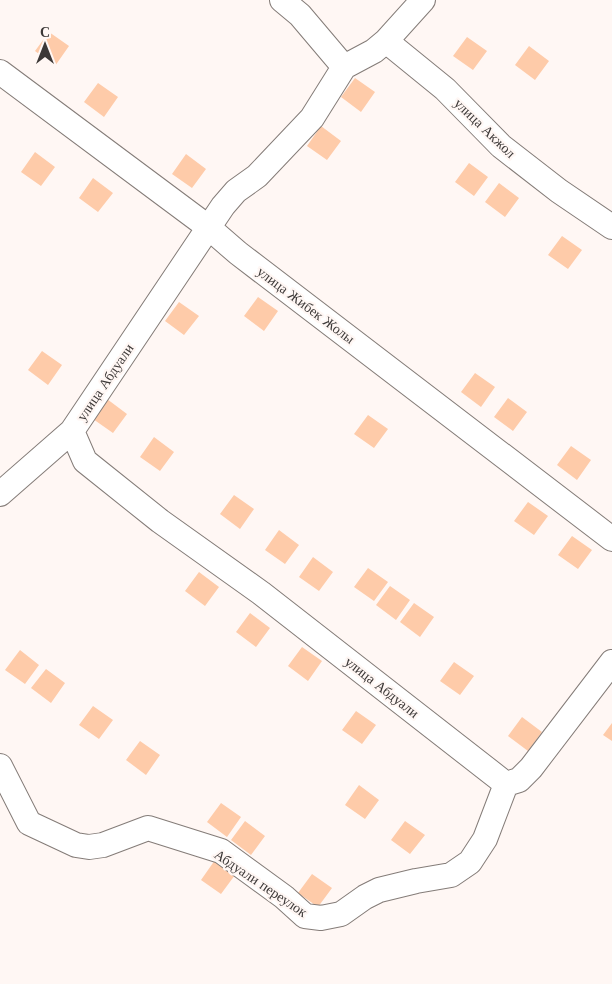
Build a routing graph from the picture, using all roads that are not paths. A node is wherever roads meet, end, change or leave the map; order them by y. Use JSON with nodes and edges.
{"nodes":[{"id":1,"x":282,"y":0,"type":"edge"},
{"id":2,"x":423,"y":0,"type":"edge"},
{"id":3,"x":386,"y":41,"type":"junction"},
{"id":4,"x":344,"y":67,"type":"junction"},
{"id":5,"x":0,"y":72,"type":"edge"},
{"id":6,"x":208,"y":227,"type":"junction"},
{"id":7,"x":612,"y":227,"type":"edge"},
{"id":8,"x":72,"y":431,"type":"junction"},
{"id":9,"x":0,"y":494,"type":"edge"},
{"id":10,"x":612,"y":539,"type":"edge"},
{"id":11,"x":612,"y":662,"type":"edge"},
{"id":12,"x":0,"y":766,"type":"edge"},
{"id":13,"x":506,"y":784,"type":"junction"}],
"edges":[{"from":1,"to":4,"type":"street"},
{"from":2,"to":3,"type":"street","name":"улица Абдуали"},
{"from":3,"to":4,"type":"street","name":"улица Абдуали"},
{"from":3,"to":7,"type":"street","name":"улица Акжол"},
{"from":4,"to":6,"type":"street","name":"улица Абдуали"},
{"from":5,"to":6,"type":"street","name":"улица Жибек Жолы"},
{"from":6,"to":8,"type":"street","name":"улица Абдуали"},
{"from":6,"to":10,"type":"street","name":"улица Жибек Жолы"},
{"from":8,"to":9,"type":"street"},
{"from":8,"to":13,"type":"street","name":"улица Абдуали"},
{"from":11,"to":13,"type":"street"},
{"from":12,"to":13,"type":"street","name":"Абдуали переулок"}]}
